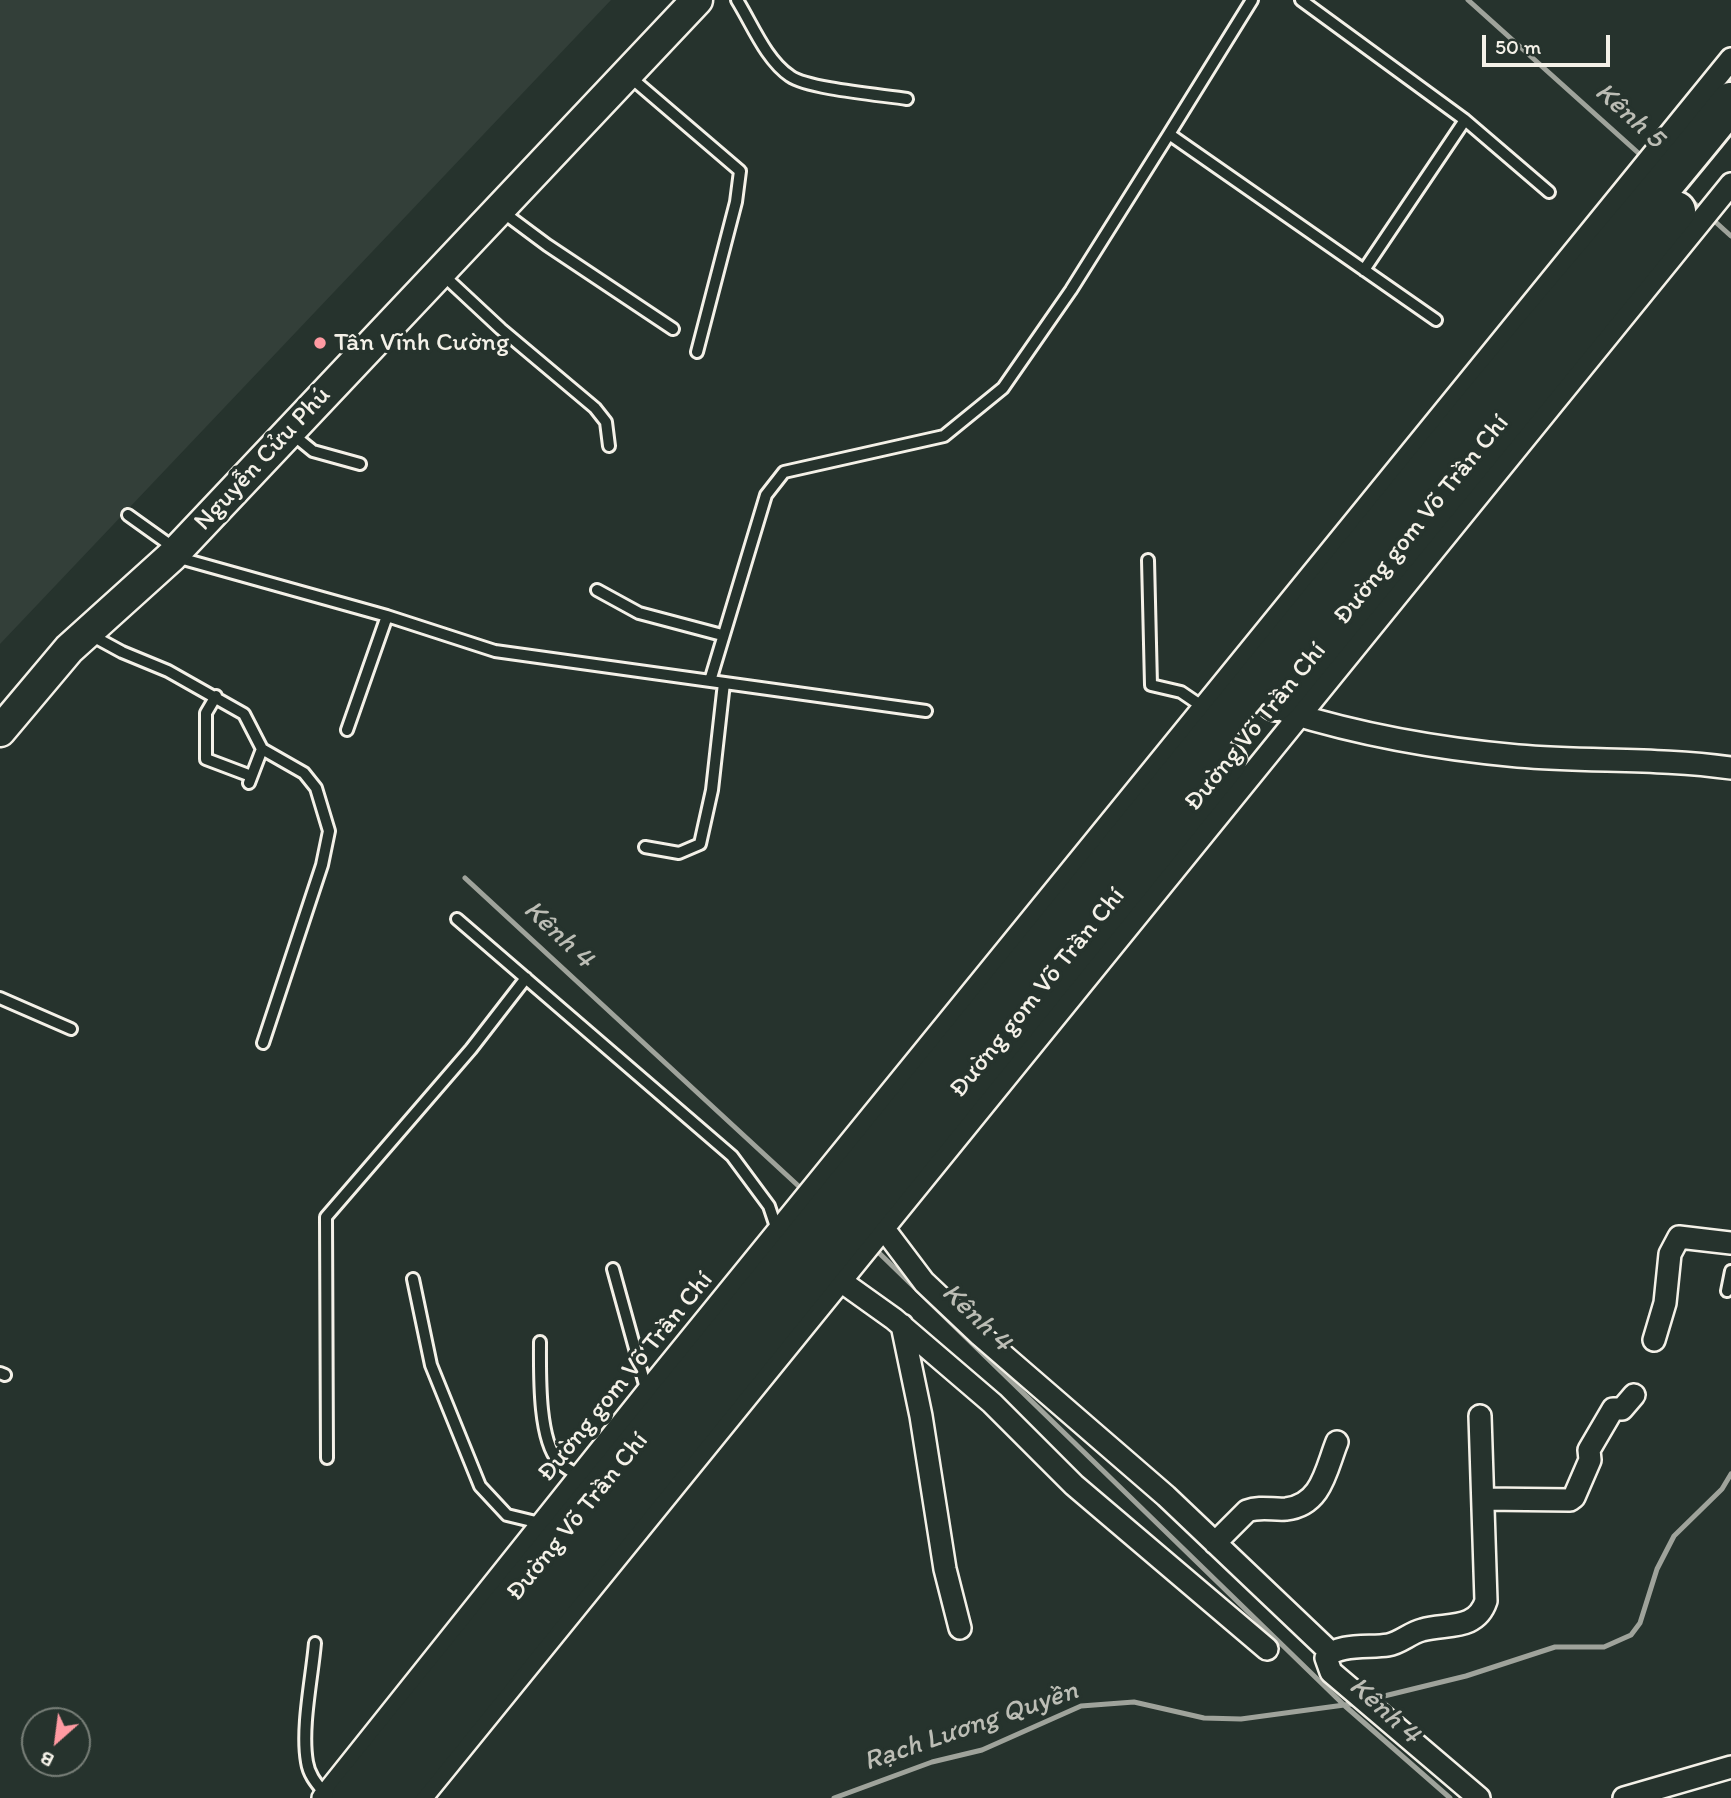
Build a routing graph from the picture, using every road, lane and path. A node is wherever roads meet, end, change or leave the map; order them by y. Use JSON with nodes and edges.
{"nodes":[{"id":1,"x":696,"y":0,"type":"edge"},
{"id":2,"x":737,"y":0,"type":"edge"},
{"id":3,"x":1252,"y":0,"type":"edge"},
{"id":4,"x":1301,"y":0,"type":"edge"},
{"id":5,"x":1731,"y":60,"type":"edge"},
{"id":6,"x":627,"y":75,"type":"junction"},
{"id":7,"x":907,"y":99,"type":"dead end"},
{"id":8,"x":1731,"y":102,"type":"edge"},
{"id":9,"x":1465,"y":120,"type":"junction"},
{"id":10,"x":1169,"y":134,"type":"junction"},
{"id":11,"x":1722,"y":154,"type":"edge"},
{"id":12,"x":1549,"y":192,"type":"dead end"},
{"id":13,"x":499,"y":209,"type":"junction"},
{"id":14,"x":1645,"y":230,"type":"junction"},
{"id":15,"x":1364,"y":270,"type":"junction"},
{"id":16,"x":439,"y":272,"type":"junction"},
{"id":17,"x":1436,"y":320,"type":"dead end"},
{"id":18,"x":673,"y":329,"type":"dead end"},
{"id":19,"x":697,"y":352,"type":"dead end"},
{"id":20,"x":288,"y":431,"type":"junction"},
{"id":21,"x":609,"y":446,"type":"dead end"},
{"id":22,"x":360,"y":464,"type":"dead end"},
{"id":23,"x":128,"y":515,"type":"dead end"},
{"id":24,"x":175,"y":553,"type":"junction"},
{"id":25,"x":1148,"y":560,"type":"dead end"},
{"id":26,"x":597,"y":590,"type":"dead end"},
{"id":27,"x":387,"y":616,"type":"junction"},
{"id":28,"x":87,"y":632,"type":"junction"},
{"id":29,"x":722,"y":635,"type":"junction"},
{"id":30,"x":710,"y":681,"type":"junction"},
{"id":31,"x":724,"y":683,"type":"junction"},
{"id":32,"x":216,"y":696,"type":"junction"},
{"id":33,"x":926,"y":711,"type":"dead end"},
{"id":34,"x":1285,"y":711,"type":"junction"},
{"id":35,"x":1215,"y":715,"type":"junction"},
{"id":36,"x":347,"y":730,"type":"dead end"},
{"id":37,"x":0,"y":731,"type":"edge"},
{"id":38,"x":262,"y":749,"type":"junction"},
{"id":39,"x":1731,"y":768,"type":"edge"},
{"id":40,"x":645,"y":847,"type":"dead end"},
{"id":41,"x":457,"y":919,"type":"dead end"},
{"id":42,"x":526,"y":978,"type":"junction"},
{"id":43,"x":0,"y":998,"type":"edge"},
{"id":44,"x":71,"y":1029,"type":"dead end"},
{"id":45,"x":263,"y":1043,"type":"dead end"},
{"id":46,"x":866,"y":1209,"type":"junction"},
{"id":47,"x":1731,"y":1243,"type":"edge"},
{"id":48,"x":811,"y":1256,"type":"junction"},
{"id":49,"x":613,"y":1269,"type":"dead end"},
{"id":50,"x":1731,"y":1271,"type":"edge"},
{"id":51,"x":413,"y":1279,"type":"dead end"},
{"id":52,"x":1727,"y":1290,"type":"dead end"},
{"id":53,"x":902,"y":1325,"type":"junction"},
{"id":54,"x":1654,"y":1340,"type":"dead end"},
{"id":55,"x":540,"y":1342,"type":"dead end"},
{"id":56,"x":647,"y":1392,"type":"junction"},
{"id":57,"x":1634,"y":1395,"type":"dead end"},
{"id":58,"x":1480,"y":1416,"type":"dead end"},
{"id":59,"x":1337,"y":1442,"type":"dead end"},
{"id":60,"x":327,"y":1458,"type":"dead end"},
{"id":61,"x":581,"y":1476,"type":"junction"},
{"id":62,"x":1483,"y":1499,"type":"junction"},
{"id":63,"x":544,"y":1524,"type":"junction"},
{"id":64,"x":1215,"y":1543,"type":"junction"},
{"id":65,"x":960,"y":1628,"type":"dead end"},
{"id":66,"x":315,"y":1643,"type":"dead end"},
{"id":67,"x":1267,"y":1649,"type":"dead end"},
{"id":68,"x":1330,"y":1652,"type":"junction"},
{"id":69,"x":1731,"y":1767,"type":"edge"},
{"id":70,"x":333,"y":1797,"type":"edge"},
{"id":71,"x":391,"y":1798,"type":"edge"},
{"id":72,"x":421,"y":1798,"type":"edge"},
{"id":73,"x":1479,"y":1798,"type":"edge"},
{"id":74,"x":1624,"y":1798,"type":"edge"}],
"edges":[{"from":1,"to":6,"type":"main road","name":"Nguyễn Cửu Phú"},
{"from":2,"to":7,"type":"lane"},
{"from":3,"to":10,"type":"lane"},
{"from":4,"to":9,"type":"lane"},
{"from":5,"to":35,"type":"street","name":"Đường gom Võ Trần Chí"},
{"from":6,"to":13,"type":"main road","name":"Nguyễn Cửu Phú"},
{"from":6,"to":19,"type":"lane"},
{"from":8,"to":11,"type":"highway"},
{"from":9,"to":12,"type":"lane"},
{"from":9,"to":15,"type":"lane"},
{"from":10,"to":15,"type":"lane"},
{"from":10,"to":29,"type":"lane"},
{"from":11,"to":14,"type":"highway"},
{"from":11,"to":34,"type":"street","name":"Đường gom Võ Trần Chí"},
{"from":13,"to":16,"type":"main road","name":"Nguyễn Cửu Phú"},
{"from":13,"to":18,"type":"lane"},
{"from":14,"to":34,"type":"highway","name":"Đường Võ Trần Chí"},
{"from":14,"to":35,"type":"highway","name":"Đường Võ Trần Chí"},
{"from":15,"to":17,"type":"lane"},
{"from":16,"to":20,"type":"main road","name":"Nguyễn Cửu Phú"},
{"from":16,"to":21,"type":"lane"},
{"from":20,"to":22,"type":"lane"},
{"from":20,"to":24,"type":"main road","name":"Nguyễn Cửu Phú"},
{"from":23,"to":24,"type":"lane"},
{"from":24,"to":27,"type":"lane"},
{"from":24,"to":28,"type":"main road","name":"Nguyễn Cửu Phú"},
{"from":25,"to":35,"type":"lane"},
{"from":26,"to":29,"type":"lane"},
{"from":27,"to":30,"type":"lane"},
{"from":27,"to":36,"type":"lane"},
{"from":28,"to":32,"type":"lane"},
{"from":28,"to":37,"type":"main road","name":"Nguyễn Cửu Phú"},
{"from":29,"to":30,"type":"lane"},
{"from":30,"to":31,"type":"lane"},
{"from":31,"to":33,"type":"lane"},
{"from":31,"to":40,"type":"lane"},
{"from":32,"to":38,"type":"lane"},
{"from":32,"to":38,"type":"lane"},
{"from":34,"to":39,"type":"street"},
{"from":34,"to":46,"type":"highway","name":"Đường Võ Trần Chí"},
{"from":35,"to":46,"type":"highway","name":"Đường Võ Trần Chí"},
{"from":35,"to":48,"type":"street","name":"Đường gom Võ Trần Chí"},
{"from":38,"to":45,"type":"lane"},
{"from":41,"to":42,"type":"lane"},
{"from":42,"to":48,"type":"lane"},
{"from":42,"to":60,"type":"lane"},
{"from":43,"to":44,"type":"lane"},
{"from":46,"to":48,"type":"highway"},
{"from":46,"to":64,"type":"street"},
{"from":47,"to":54,"type":"street"},
{"from":48,"to":53,"type":"street"},
{"from":48,"to":56,"type":"street","name":"Đường gom Võ Trần Chí"},
{"from":48,"to":70,"type":"highway","name":"Đường Võ Trần Chí"},
{"from":48,"to":71,"type":"highway","name":"Đường Võ Trần Chí"},
{"from":48,"to":72,"type":"street","name":"Đường gom Võ Trần Chí"},
{"from":49,"to":56,"type":"lane"},
{"from":50,"to":52,"type":"lane"},
{"from":51,"to":63,"type":"lane"},
{"from":53,"to":65,"type":"street"},
{"from":53,"to":67,"type":"street"},
{"from":55,"to":61,"type":"lane"},
{"from":56,"to":61,"type":"street","name":"Đường gom Võ Trần Chí"},
{"from":57,"to":62,"type":"street"},
{"from":58,"to":62,"type":"street"},
{"from":59,"to":64,"type":"street"},
{"from":61,"to":63,"type":"street","name":"Đường gom Võ Trần Chí"},
{"from":62,"to":68,"type":"street"},
{"from":63,"to":70,"type":"street","name":"Đường gom Võ Trần Chí"},
{"from":64,"to":68,"type":"street"},
{"from":66,"to":70,"type":"lane"},
{"from":68,"to":73,"type":"street"},
{"from":69,"to":74,"type":"street"}]}
